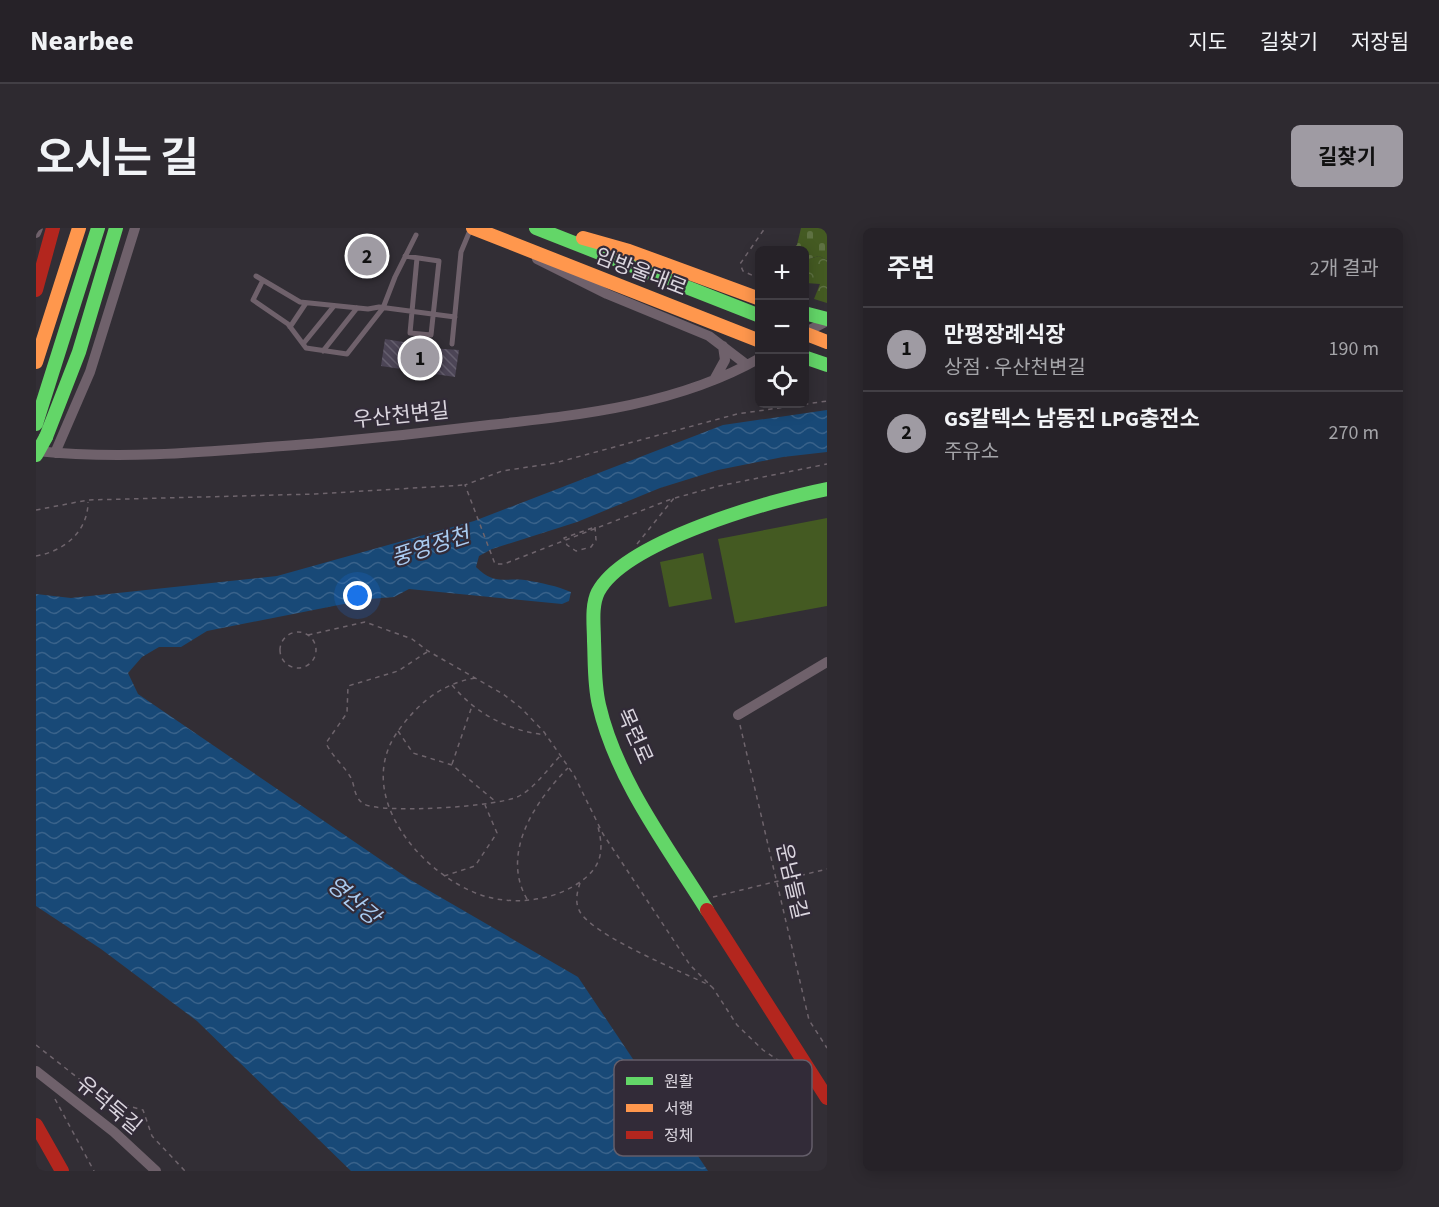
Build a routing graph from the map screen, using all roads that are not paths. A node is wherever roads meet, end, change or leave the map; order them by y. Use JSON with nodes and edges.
{"nodes":[{"id":1,"x":38,"y":228,"type":"edge"},
{"id":2,"x":53,"y":228,"type":"edge"},
{"id":3,"x":79,"y":228,"type":"edge"},
{"id":4,"x":98,"y":228,"type":"edge"},
{"id":5,"x":116,"y":228,"type":"edge"},
{"id":6,"x":135,"y":228,"type":"edge"},
{"id":7,"x":536,"y":228,"type":"edge"},
{"id":8,"x":548,"y":228,"type":"edge"},
{"id":9,"x":474,"y":229,"type":"edge"},
{"id":10,"x":36,"y":233,"type":"edge"},
{"id":11,"x":416,"y":235,"type":"dead end"},
{"id":12,"x":405,"y":256,"type":"junction"},
{"id":13,"x":417,"y":258,"type":"junction"},
{"id":14,"x":256,"y":276,"type":"dead end"},
{"id":15,"x":262,"y":282,"type":"junction"},
{"id":16,"x":36,"y":290,"type":"edge"},
{"id":17,"x":755,"y":298,"type":"edge"},
{"id":18,"x":306,"y":303,"type":"junction"},
{"id":19,"x":334,"y":306,"type":"junction"},
{"id":20,"x":357,"y":308,"type":"junction"},
{"id":21,"x":383,"y":308,"type":"junction"},
{"id":22,"x":412,"y":313,"type":"junction"},
{"id":23,"x":755,"y":314,"type":"edge"},
{"id":24,"x":433,"y":315,"type":"junction"},
{"id":25,"x":809,"y":315,"type":"edge"},
{"id":26,"x":455,"y":317,"type":"junction"},
{"id":27,"x":827,"y":320,"type":"edge"},
{"id":28,"x":291,"y":327,"type":"junction"},
{"id":29,"x":809,"y":330,"type":"edge"},
{"id":30,"x":809,"y":335,"type":"edge"},
{"id":31,"x":755,"y":339,"type":"edge"},
{"id":32,"x":827,"y":342,"type":"edge"},
{"id":33,"x":303,"y":344,"type":"junction"},
{"id":34,"x":452,"y":344,"type":"dead end"},
{"id":35,"x":723,"y":345,"type":"junction"},
{"id":36,"x":323,"y":351,"type":"junction"},
{"id":37,"x":809,"y":359,"type":"edge"},
{"id":38,"x":755,"y":360,"type":"edge"},
{"id":39,"x":36,"y":362,"type":"edge"},
{"id":40,"x":747,"y":365,"type":"junction"},
{"id":41,"x":827,"y":365,"type":"edge"},
{"id":42,"x":714,"y":381,"type":"junction"},
{"id":43,"x":36,"y":424,"type":"edge"},
{"id":44,"x":36,"y":453,"type":"edge"},
{"id":45,"x":55,"y":453,"type":"junction"},
{"id":46,"x":827,"y":489,"type":"edge"},
{"id":47,"x":827,"y":662,"type":"edge"},
{"id":48,"x":738,"y":715,"type":"road end"},
{"id":49,"x":803,"y":1060,"type":"edge"},
{"id":50,"x":36,"y":1071,"type":"edge"},
{"id":51,"x":812,"y":1073,"type":"edge"},
{"id":52,"x":824,"y":1092,"type":"edge"},
{"id":53,"x":36,"y":1125,"type":"edge"},
{"id":54,"x":62,"y":1171,"type":"edge"},
{"id":55,"x":156,"y":1171,"type":"edge"}],
"edges":[{"from":1,"to":10,"type":"street"},
{"from":2,"to":16,"type":"main road"},
{"from":3,"to":39,"type":"main road"},
{"from":4,"to":43,"type":"main road"},
{"from":5,"to":44,"type":"main road","bridge":true},
{"from":6,"to":45,"type":"street"},
{"from":7,"to":23,"type":"main road","name":"임방울대로"},
{"from":8,"to":17,"type":"main road"},
{"from":9,"to":26,"type":"lane"},
{"from":9,"to":31,"type":"main road","name":"임방울대로"},
{"from":9,"to":35,"type":"street"},
{"from":11,"to":12,"type":"lane"},
{"from":12,"to":13,"type":"lane"},
{"from":12,"to":21,"type":"lane"},
{"from":13,"to":22,"type":"lane"},
{"from":13,"to":24,"type":"lane"},
{"from":14,"to":15,"type":"lane"},
{"from":15,"to":18,"type":"lane"},
{"from":15,"to":28,"type":"lane"},
{"from":18,"to":19,"type":"lane"},
{"from":18,"to":28,"type":"lane"},
{"from":19,"to":20,"type":"lane"},
{"from":19,"to":33,"type":"lane"},
{"from":20,"to":21,"type":"lane"},
{"from":20,"to":36,"type":"lane"},
{"from":21,"to":22,"type":"lane"},
{"from":21,"to":36,"type":"lane"},
{"from":22,"to":24,"type":"lane"},
{"from":22,"to":24,"type":"lane"},
{"from":24,"to":26,"type":"lane"},
{"from":25,"to":27,"type":"main road"},
{"from":26,"to":34,"type":"lane"},
{"from":27,"to":29,"type":"street"},
{"from":28,"to":33,"type":"lane"},
{"from":30,"to":32,"type":"main road"},
{"from":33,"to":36,"type":"lane"},
{"from":35,"to":40,"type":"street"},
{"from":35,"to":42,"type":"street"},
{"from":37,"to":41,"type":"main road"},
{"from":38,"to":40,"type":"street","name":"우산천변길"},
{"from":40,"to":42,"type":"street","name":"우산천변길"},
{"from":42,"to":45,"type":"street","name":"우산천변길"},
{"from":44,"to":45,"type":"street","name":"우산천변길"},
{"from":46,"to":49,"type":"main road","name":"목련로"},
{"from":47,"to":48,"type":"street"},
{"from":50,"to":55,"type":"street","name":"유덕둑길"},
{"from":51,"to":52,"type":"main road","name":"목련로"},
{"from":53,"to":54,"type":"main road"}]}
